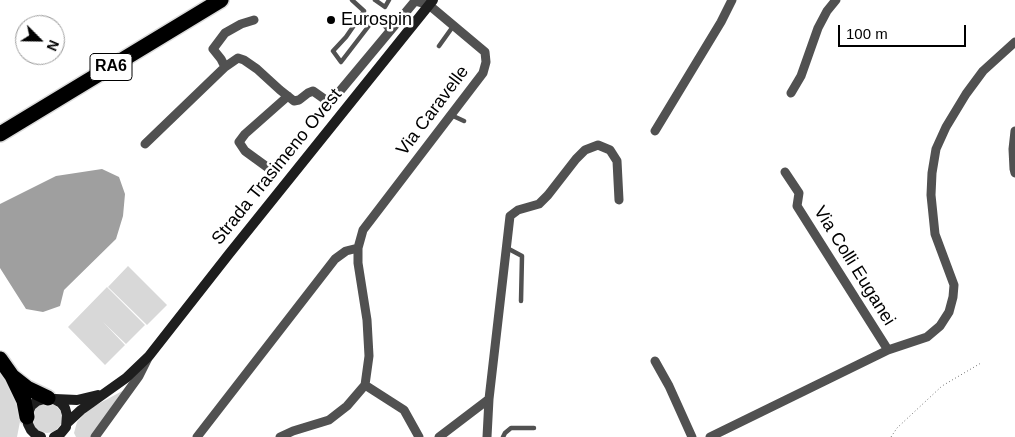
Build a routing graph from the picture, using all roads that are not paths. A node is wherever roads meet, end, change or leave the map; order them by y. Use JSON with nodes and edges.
{"nodes":[{"id":1,"x":202,"y":0,"type":"edge"},
{"id":2,"x":221,"y":0,"type":"edge"},
{"id":3,"x":352,"y":0,"type":"edge"},
{"id":4,"x":375,"y":0,"type":"edge"},
{"id":5,"x":389,"y":0,"type":"edge"},
{"id":6,"x":414,"y":0,"type":"edge"},
{"id":7,"x":732,"y":0,"type":"edge"},
{"id":8,"x":836,"y":0,"type":"edge"},
{"id":9,"x":431,"y":2,"type":"edge"},
{"id":10,"x":254,"y":20,"type":"dead end"},
{"id":11,"x":454,"y":25,"type":"junction"},
{"id":12,"x":390,"y":32,"type":"junction"},
{"id":13,"x":1015,"y":42,"type":"edge"},
{"id":14,"x":439,"y":46,"type":"dead end"},
{"id":15,"x":225,"y":68,"type":"junction"},
{"id":16,"x":790,"y":93,"type":"dead end"},
{"id":17,"x":288,"y":96,"type":"junction"},
{"id":18,"x":451,"y":115,"type":"junction"},
{"id":19,"x":464,"y":121,"type":"dead end"},
{"id":20,"x":0,"y":123,"type":"edge"},
{"id":21,"x":655,"y":131,"type":"dead end"},
{"id":22,"x":1015,"y":131,"type":"edge"},
{"id":23,"x":0,"y":134,"type":"edge"},
{"id":24,"x":145,"y":144,"type":"dead end"},
{"id":25,"x":785,"y":172,"type":"dead end"},
{"id":26,"x":1015,"y":173,"type":"edge"},
{"id":27,"x":256,"y":190,"type":"dead end"},
{"id":28,"x":619,"y":200,"type":"dead end"},
{"id":29,"x":358,"y":248,"type":"junction"},
{"id":30,"x":507,"y":248,"type":"junction"},
{"id":31,"x":521,"y":301,"type":"dead end"},
{"id":32,"x":888,"y":350,"type":"junction"},
{"id":33,"x":149,"y":356,"type":"junction"},
{"id":34,"x":0,"y":360,"type":"edge"},
{"id":35,"x":655,"y":361,"type":"dead end"},
{"id":36,"x":12,"y":376,"type":"junction"},
{"id":37,"x":365,"y":385,"type":"junction"},
{"id":38,"x":102,"y":394,"type":"junction"},
{"id":39,"x":51,"y":398,"type":"junction"},
{"id":40,"x":489,"y":399,"type":"junction"},
{"id":41,"x":28,"y":420,"type":"junction"},
{"id":42,"x":534,"y":428,"type":"dead end"},
{"id":43,"x":68,"y":429,"type":"edge"},
{"id":44,"x":24,"y":437,"type":"edge"},
{"id":45,"x":41,"y":437,"type":"edge"},
{"id":46,"x":54,"y":437,"type":"edge"},
{"id":47,"x":96,"y":437,"type":"edge"},
{"id":48,"x":197,"y":437,"type":"edge"},
{"id":49,"x":280,"y":437,"type":"edge"},
{"id":50,"x":419,"y":437,"type":"edge"},
{"id":51,"x":439,"y":437,"type":"edge"},
{"id":52,"x":487,"y":437,"type":"edge"},
{"id":53,"x":504,"y":437,"type":"edge"},
{"id":54,"x":692,"y":437,"type":"edge"},
{"id":55,"x":710,"y":437,"type":"edge"}],
"edges":[{"from":1,"to":20,"type":"highway","number":"RA6"},
{"from":2,"to":23,"type":"highway","number":"RA6"},
{"from":3,"to":12,"type":"lane"},
{"from":4,"to":5,"type":"lane"},
{"from":6,"to":9,"type":"street"},
{"from":6,"to":12,"type":"street"},
{"from":7,"to":21,"type":"street"},
{"from":8,"to":16,"type":"street"},
{"from":9,"to":11,"type":"street","name":"Via Caravelle"},
{"from":9,"to":33,"type":"main road","name":"Strada Trasimeno Ovest"},
{"from":10,"to":15,"type":"street"},
{"from":11,"to":14,"type":"lane"},
{"from":11,"to":18,"type":"street","name":"Via Caravelle"},
{"from":12,"to":17,"type":"street"},
{"from":13,"to":32,"type":"street","name":"Via Colli Euganei"},
{"from":15,"to":17,"type":"street"},
{"from":15,"to":24,"type":"street"},
{"from":17,"to":27,"type":"street"},
{"from":18,"to":19,"type":"lane"},
{"from":18,"to":29,"type":"street","name":"Via Caravelle"},
{"from":22,"to":26,"type":"street"},
{"from":25,"to":32,"type":"street","name":"Via Colli Euganei"},
{"from":28,"to":30,"type":"street"},
{"from":29,"to":37,"type":"street","name":"Via Caravelle"},
{"from":29,"to":48,"type":"street"},
{"from":30,"to":31,"type":"lane"},
{"from":30,"to":40,"type":"street"},
{"from":32,"to":55,"type":"street","name":"Via Colli Euganei"},
{"from":33,"to":38,"type":"main road","name":"Strada Trasimeno Ovest"},
{"from":33,"to":47,"type":"street"},
{"from":34,"to":36,"type":"highway"},
{"from":35,"to":54,"type":"street"},
{"from":36,"to":39,"type":"highway"},
{"from":36,"to":41,"type":"highway"},
{"from":37,"to":49,"type":"street"},
{"from":37,"to":50,"type":"street"},
{"from":38,"to":39,"type":"main road"},
{"from":38,"to":43,"type":"main road","name":"Strada Trasimeno Ovest"},
{"from":39,"to":41,"type":"main road"},
{"from":39,"to":43,"type":"main road"},
{"from":40,"to":51,"type":"street"},
{"from":40,"to":52,"type":"street"},
{"from":41,"to":44,"type":"main road"},
{"from":41,"to":45,"type":"main road"},
{"from":42,"to":53,"type":"lane"},
{"from":43,"to":46,"type":"main road","name":"Strada Trasimeno Ovest"}]}
